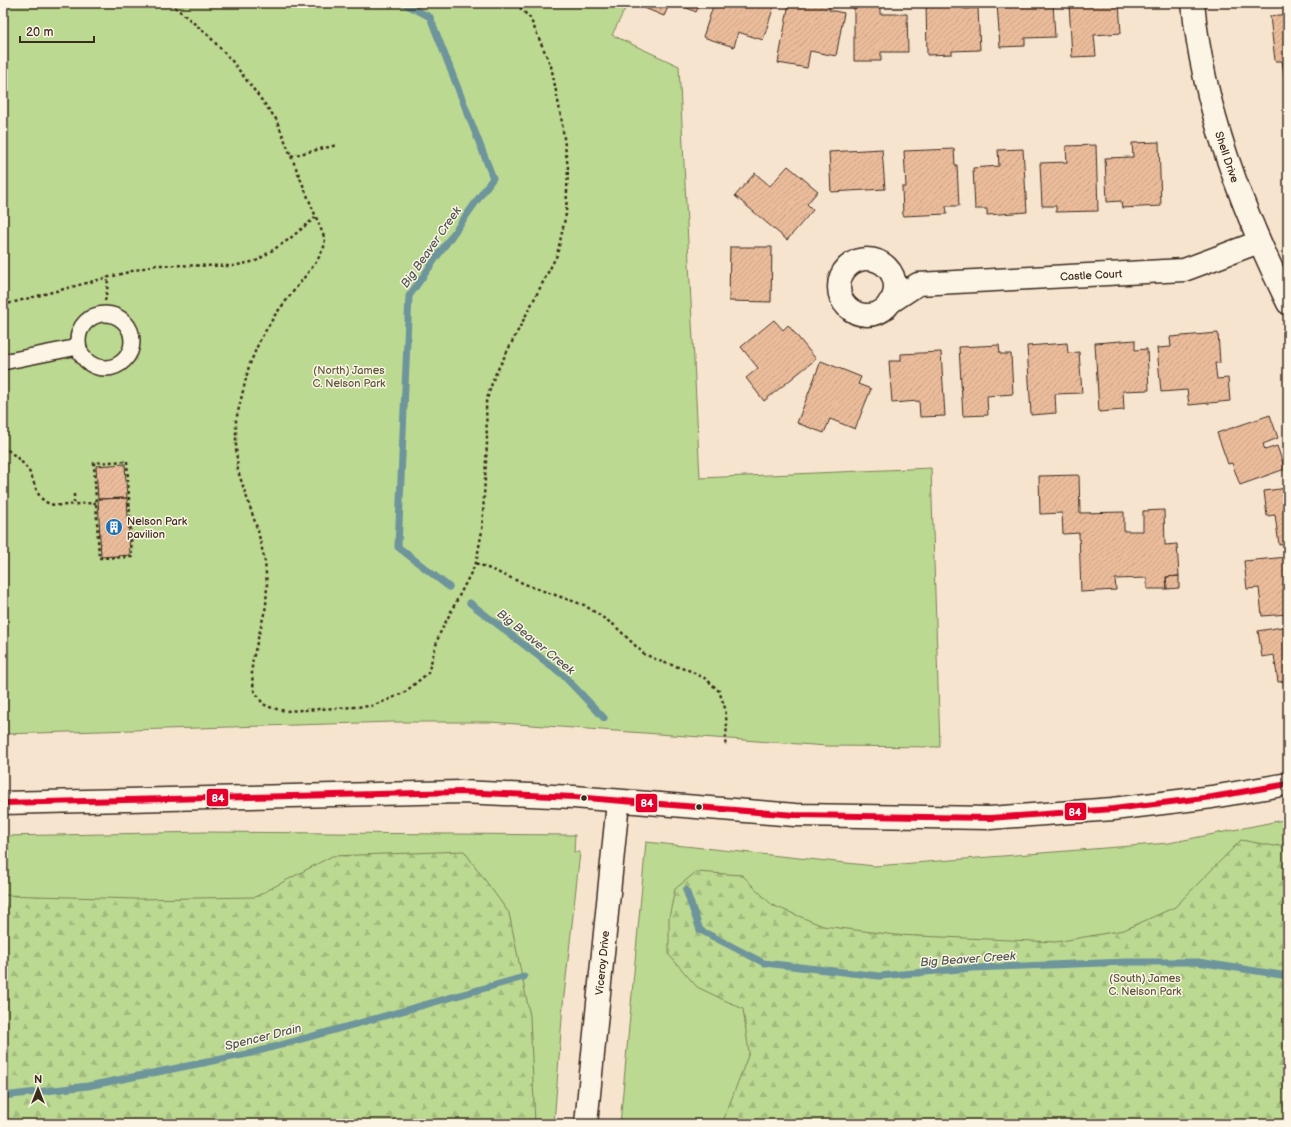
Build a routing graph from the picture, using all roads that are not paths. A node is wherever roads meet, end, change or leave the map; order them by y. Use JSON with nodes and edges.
{"nodes":[{"id":1,"x":1194,"y":3,"type":"edge"},
{"id":2,"x":1259,"y":242,"type":"junction"},
{"id":3,"x":888,"y":268,"type":"junction"},
{"id":4,"x":918,"y":284,"type":"junction"},
{"id":5,"x":890,"y":303,"type":"junction"},
{"id":6,"x":1288,"y":303,"type":"edge"},
{"id":7,"x":78,"y":347,"type":"dead end"},
{"id":8,"x":3,"y":362,"type":"edge"},
{"id":9,"x":1288,"y":784,"type":"edge"},
{"id":10,"x":618,"y":802,"type":"junction"},
{"id":11,"x":3,"y":803,"type":"edge"},
{"id":12,"x":586,"y":1124,"type":"edge"}],
"edges":[{"from":1,"to":2,"type":"main road","name":"Shell Drive"},
{"from":2,"to":4,"type":"main road","name":"Castle Court"},
{"from":2,"to":6,"type":"main road","name":"Shell Drive"},
{"from":3,"to":4,"type":"main road"},
{"from":3,"to":5,"type":"main road"},
{"from":3,"to":5,"type":"main road"},
{"from":4,"to":5,"type":"main road"},
{"from":7,"to":8,"type":"lane"},
{"from":9,"to":10,"type":"main road"},
{"from":10,"to":11,"type":"main road"},
{"from":10,"to":12,"type":"main road","name":"Viceroy Drive"}]}
